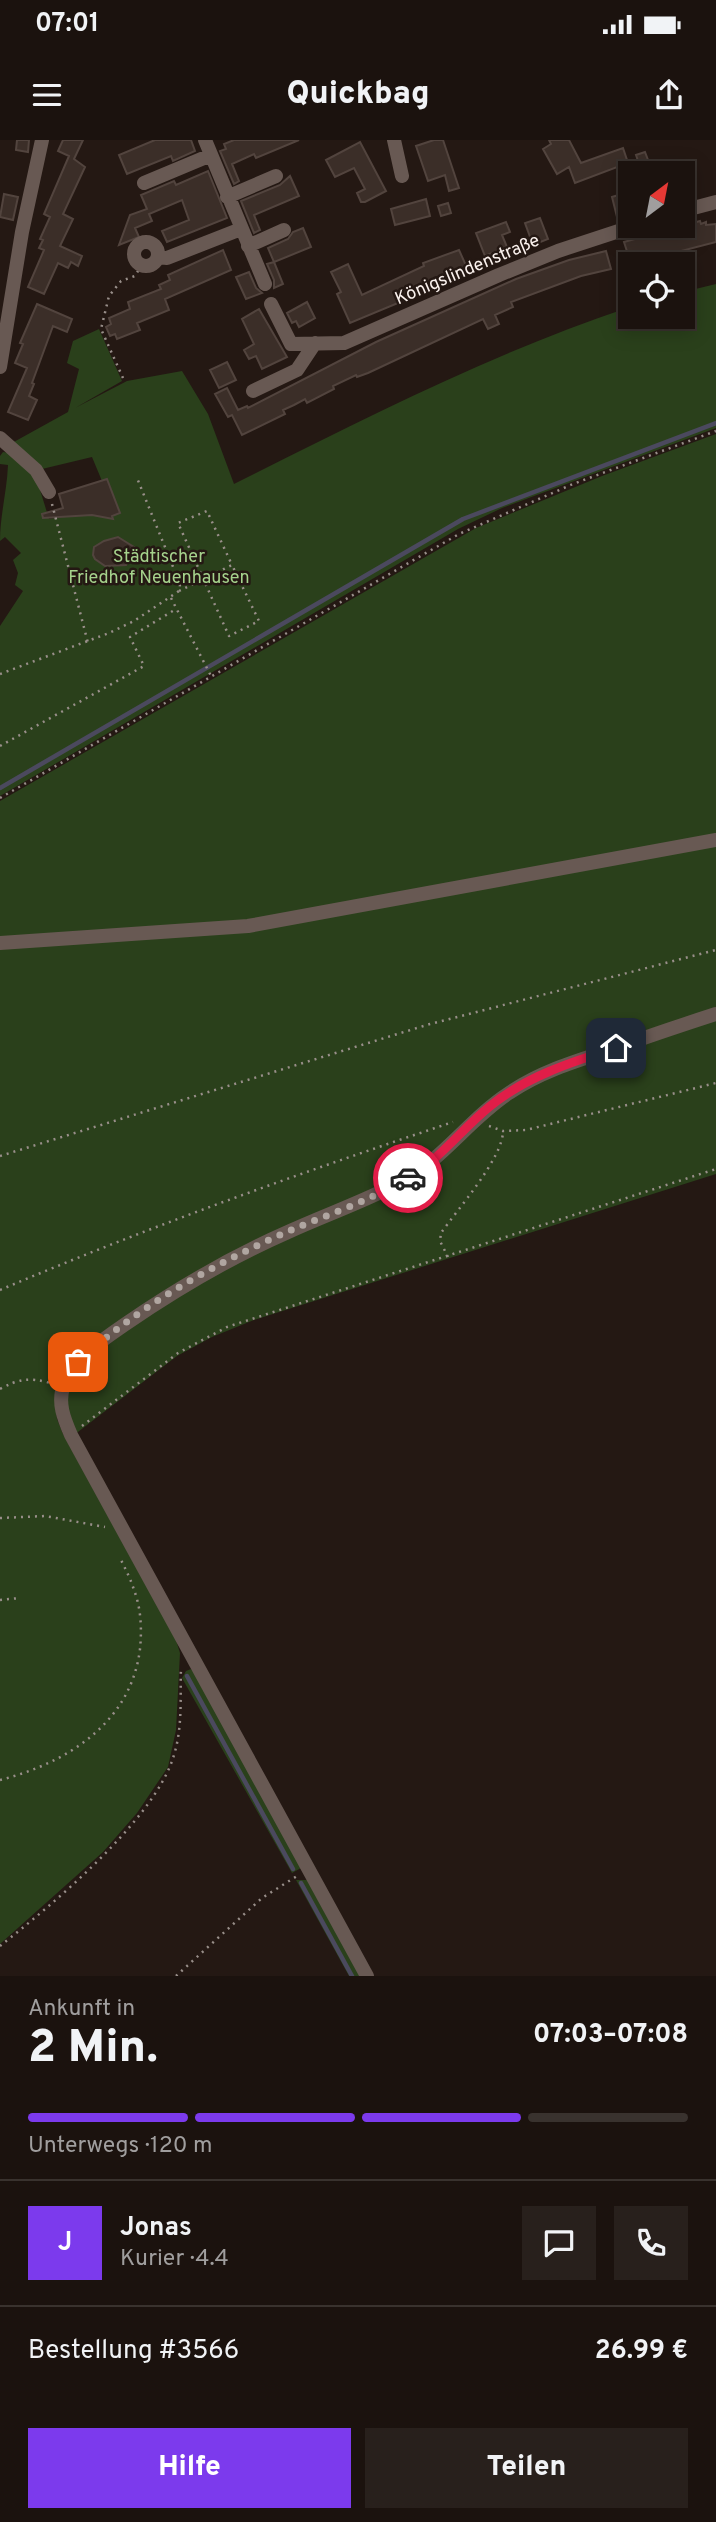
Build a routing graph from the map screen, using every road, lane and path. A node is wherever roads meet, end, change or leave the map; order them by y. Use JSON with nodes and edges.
{"nodes":[{"id":1,"x":42,"y":140,"type":"edge"},
{"id":2,"x":205,"y":140,"type":"edge"},
{"id":3,"x":394,"y":140,"type":"edge"},
{"id":4,"x":211,"y":155,"type":"junction"},
{"id":5,"x":276,"y":176,"type":"dead end"},
{"id":6,"x":402,"y":176,"type":"dead end"},
{"id":7,"x":144,"y":183,"type":"dead end"},
{"id":8,"x":227,"y":197,"type":"junction"},
{"id":9,"x":716,"y":202,"type":"edge"},
{"id":10,"x":695,"y":208,"type":"edge"},
{"id":11,"x":241,"y":229,"type":"junction"},
{"id":12,"x":284,"y":230,"type":"dead end"},
{"id":13,"x":618,"y":231,"type":"edge"},
{"id":14,"x":248,"y":246,"type":"junction"},
{"id":15,"x":158,"y":257,"type":"junction"},
{"id":16,"x":141,"y":266,"type":"junction"},
{"id":17,"x":7,"y":270,"type":"edge"},
{"id":18,"x":265,"y":284,"type":"dead end"},
{"id":19,"x":271,"y":304,"type":"dead end"},
{"id":20,"x":315,"y":343,"type":"junction"},
{"id":21,"x":0,"y":367,"type":"edge"},
{"id":22,"x":123,"y":378,"type":"dead end"},
{"id":23,"x":253,"y":391,"type":"dead end"},
{"id":24,"x":716,"y":431,"type":"edge"},
{"id":25,"x":0,"y":438,"type":"edge"},
{"id":26,"x":137,"y":478,"type":"dead end"},
{"id":27,"x":49,"y":492,"type":"joint"},
{"id":28,"x":232,"y":565,"type":"junction"},
{"id":29,"x":203,"y":579,"type":"junction"},
{"id":30,"x":179,"y":591,"type":"junction"},
{"id":31,"x":171,"y":598,"type":"junction"},
{"id":32,"x":176,"y":609,"type":"junction"},
{"id":33,"x":88,"y":643,"type":"junction"},
{"id":34,"x":0,"y":674,"type":"edge"},
{"id":35,"x":211,"y":676,"type":"junction"},
{"id":36,"x":0,"y":746,"type":"edge"},
{"id":37,"x":0,"y":798,"type":"edge"},
{"id":38,"x":716,"y":840,"type":"edge"},
{"id":39,"x":0,"y":943,"type":"edge"},
{"id":40,"x":716,"y":950,"type":"edge"},
{"id":41,"x":716,"y":1014,"type":"edge"},
{"id":42,"x":716,"y":1083,"type":"edge"},
{"id":43,"x":480,"y":1115,"type":"junction"},
{"id":44,"x":462,"y":1119,"type":"dead end"},
{"id":45,"x":503,"y":1131,"type":"junction"},
{"id":46,"x":0,"y":1156,"type":"edge"},
{"id":47,"x":716,"y":1169,"type":"edge"},
{"id":48,"x":448,"y":1257,"type":"junction"},
{"id":49,"x":0,"y":1290,"type":"edge"},
{"id":50,"x":63,"y":1386,"type":"junction"},
{"id":51,"x":0,"y":1389,"type":"edge"},
{"id":52,"x":71,"y":1436,"type":"junction"},
{"id":53,"x":0,"y":1518,"type":"edge"},
{"id":54,"x":125,"y":1535,"type":"junction"},
{"id":55,"x":20,"y":1598,"type":"dead end"},
{"id":56,"x":0,"y":1600,"type":"edge"},
{"id":57,"x":181,"y":1682,"type":"dead end"},
{"id":58,"x":0,"y":1780,"type":"edge"},
{"id":59,"x":309,"y":1870,"type":"junction"},
{"id":60,"x":0,"y":1947,"type":"edge"},
{"id":61,"x":176,"y":1976,"type":"edge"},
{"id":62,"x":367,"y":1976,"type":"edge"}],
"edges":[{"from":1,"to":17,"type":"street"},
{"from":2,"to":4,"type":"street"},
{"from":3,"to":6,"type":"street"},
{"from":4,"to":7,"type":"street"},
{"from":4,"to":8,"type":"street"},
{"from":5,"to":8,"type":"street"},
{"from":8,"to":11,"type":"street"},
{"from":9,"to":10,"type":"street"},
{"from":11,"to":14,"type":"street"},
{"from":11,"to":15,"type":"street"},
{"from":12,"to":14,"type":"street"},
{"from":13,"to":20,"type":"street","name":"Königslindenstraße"},
{"from":14,"to":18,"type":"street"},
{"from":15,"to":16,"type":"street"},
{"from":15,"to":16,"type":"street"},
{"from":16,"to":22,"type":"path"},
{"from":17,"to":21,"type":"street"},
{"from":19,"to":20,"type":"street","name":"Königslindenstraße"},
{"from":20,"to":23,"type":"street"},
{"from":24,"to":35,"type":"path"},
{"from":25,"to":27,"type":"street"},
{"from":26,"to":30,"type":"path"},
{"from":27,"to":33,"type":"path"},
{"from":28,"to":29,"type":"path"},
{"from":28,"to":29,"type":"path"},
{"from":28,"to":29,"type":"path"},
{"from":29,"to":30,"type":"path"},
{"from":30,"to":31,"type":"path"},
{"from":31,"to":32,"type":"path"},
{"from":31,"to":33,"type":"path"},
{"from":32,"to":35,"type":"path"},
{"from":32,"to":36,"type":"path"},
{"from":33,"to":34,"type":"path"},
{"from":35,"to":37,"type":"path"},
{"from":38,"to":39,"type":"street"},
{"from":40,"to":46,"type":"path"},
{"from":41,"to":43,"type":"street"},
{"from":42,"to":45,"type":"path"},
{"from":43,"to":45,"type":"path"},
{"from":43,"to":50,"type":"street"},
{"from":44,"to":49,"type":"path"},
{"from":45,"to":48,"type":"path"},
{"from":47,"to":48,"type":"path"},
{"from":48,"to":52,"type":"path"},
{"from":50,"to":51,"type":"path"},
{"from":50,"to":52,"type":"street"},
{"from":52,"to":54,"type":"street"},
{"from":53,"to":54,"type":"path"},
{"from":54,"to":58,"type":"path"},
{"from":54,"to":59,"type":"street"},
{"from":55,"to":56,"type":"path"},
{"from":57,"to":60,"type":"path"},
{"from":59,"to":61,"type":"path"},
{"from":59,"to":62,"type":"street"}]}
